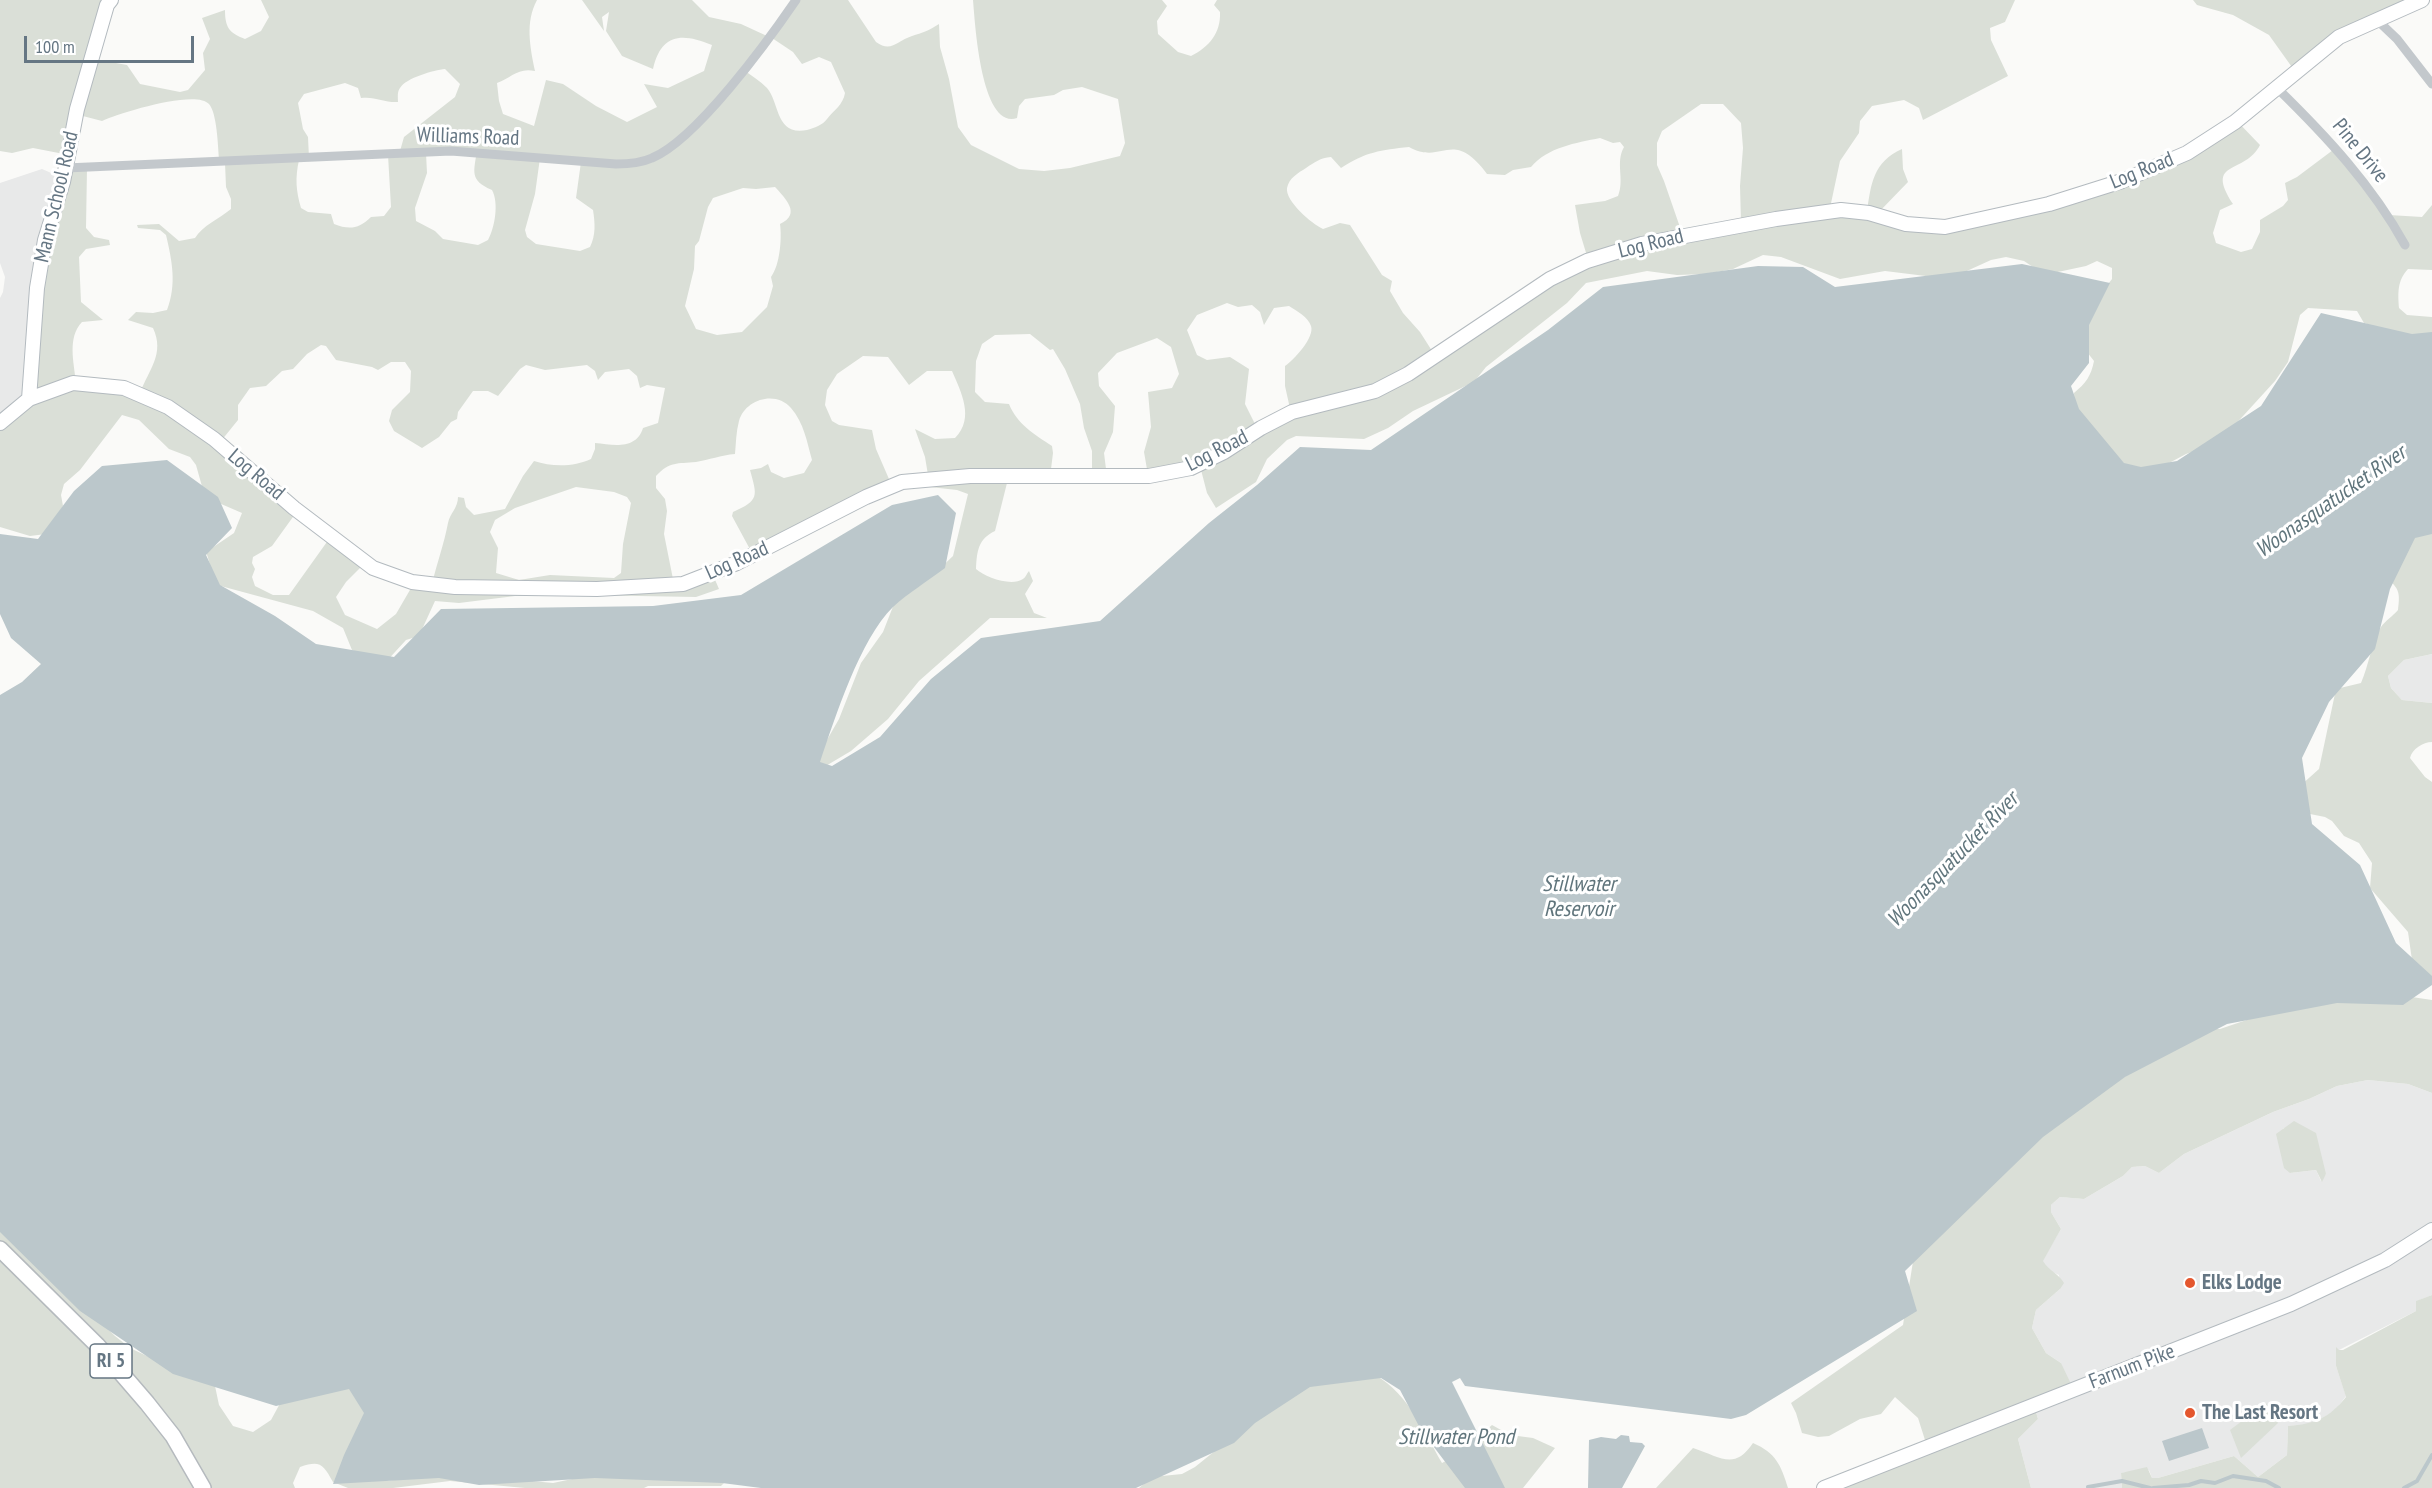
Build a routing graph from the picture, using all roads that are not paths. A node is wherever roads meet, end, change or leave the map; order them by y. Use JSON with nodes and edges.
{"nodes":[{"id":1,"x":111,"y":0,"type":"edge"},
{"id":2,"x":796,"y":0,"type":"edge"},
{"id":3,"x":2422,"y":0,"type":"edge"},
{"id":4,"x":2377,"y":20,"type":"junction"},
{"id":5,"x":2432,"y":84,"type":"edge"},
{"id":6,"x":2278,"y":88,"type":"junction"},
{"id":7,"x":66,"y":168,"type":"junction"},
{"id":8,"x":2405,"y":244,"type":"dead end"},
{"id":9,"x":29,"y":399,"type":"junction"},
{"id":10,"x":0,"y":423,"type":"edge"},
{"id":11,"x":2432,"y":1230,"type":"edge"},
{"id":12,"x":0,"y":1249,"type":"edge"},
{"id":13,"x":203,"y":1488,"type":"edge"},
{"id":14,"x":1824,"y":1488,"type":"edge"}],
"edges":[{"from":1,"to":7,"type":"street","name":"Mann School Road"},
{"from":2,"to":7,"type":"street","name":"Williams Road"},
{"from":3,"to":4,"type":"street","name":"Log Road"},
{"from":4,"to":5,"type":"street"},
{"from":4,"to":6,"type":"street","name":"Log Road"},
{"from":6,"to":8,"type":"street","name":"Pine Drive"},
{"from":6,"to":9,"type":"street","name":"Log Road"},
{"from":7,"to":9,"type":"street","name":"Mann School Road"},
{"from":9,"to":10,"type":"street","name":"Log Road"},
{"from":11,"to":14,"type":"street","name":"Farnum Pike"},
{"from":12,"to":13,"type":"main road","number":"RI 5"}]}
